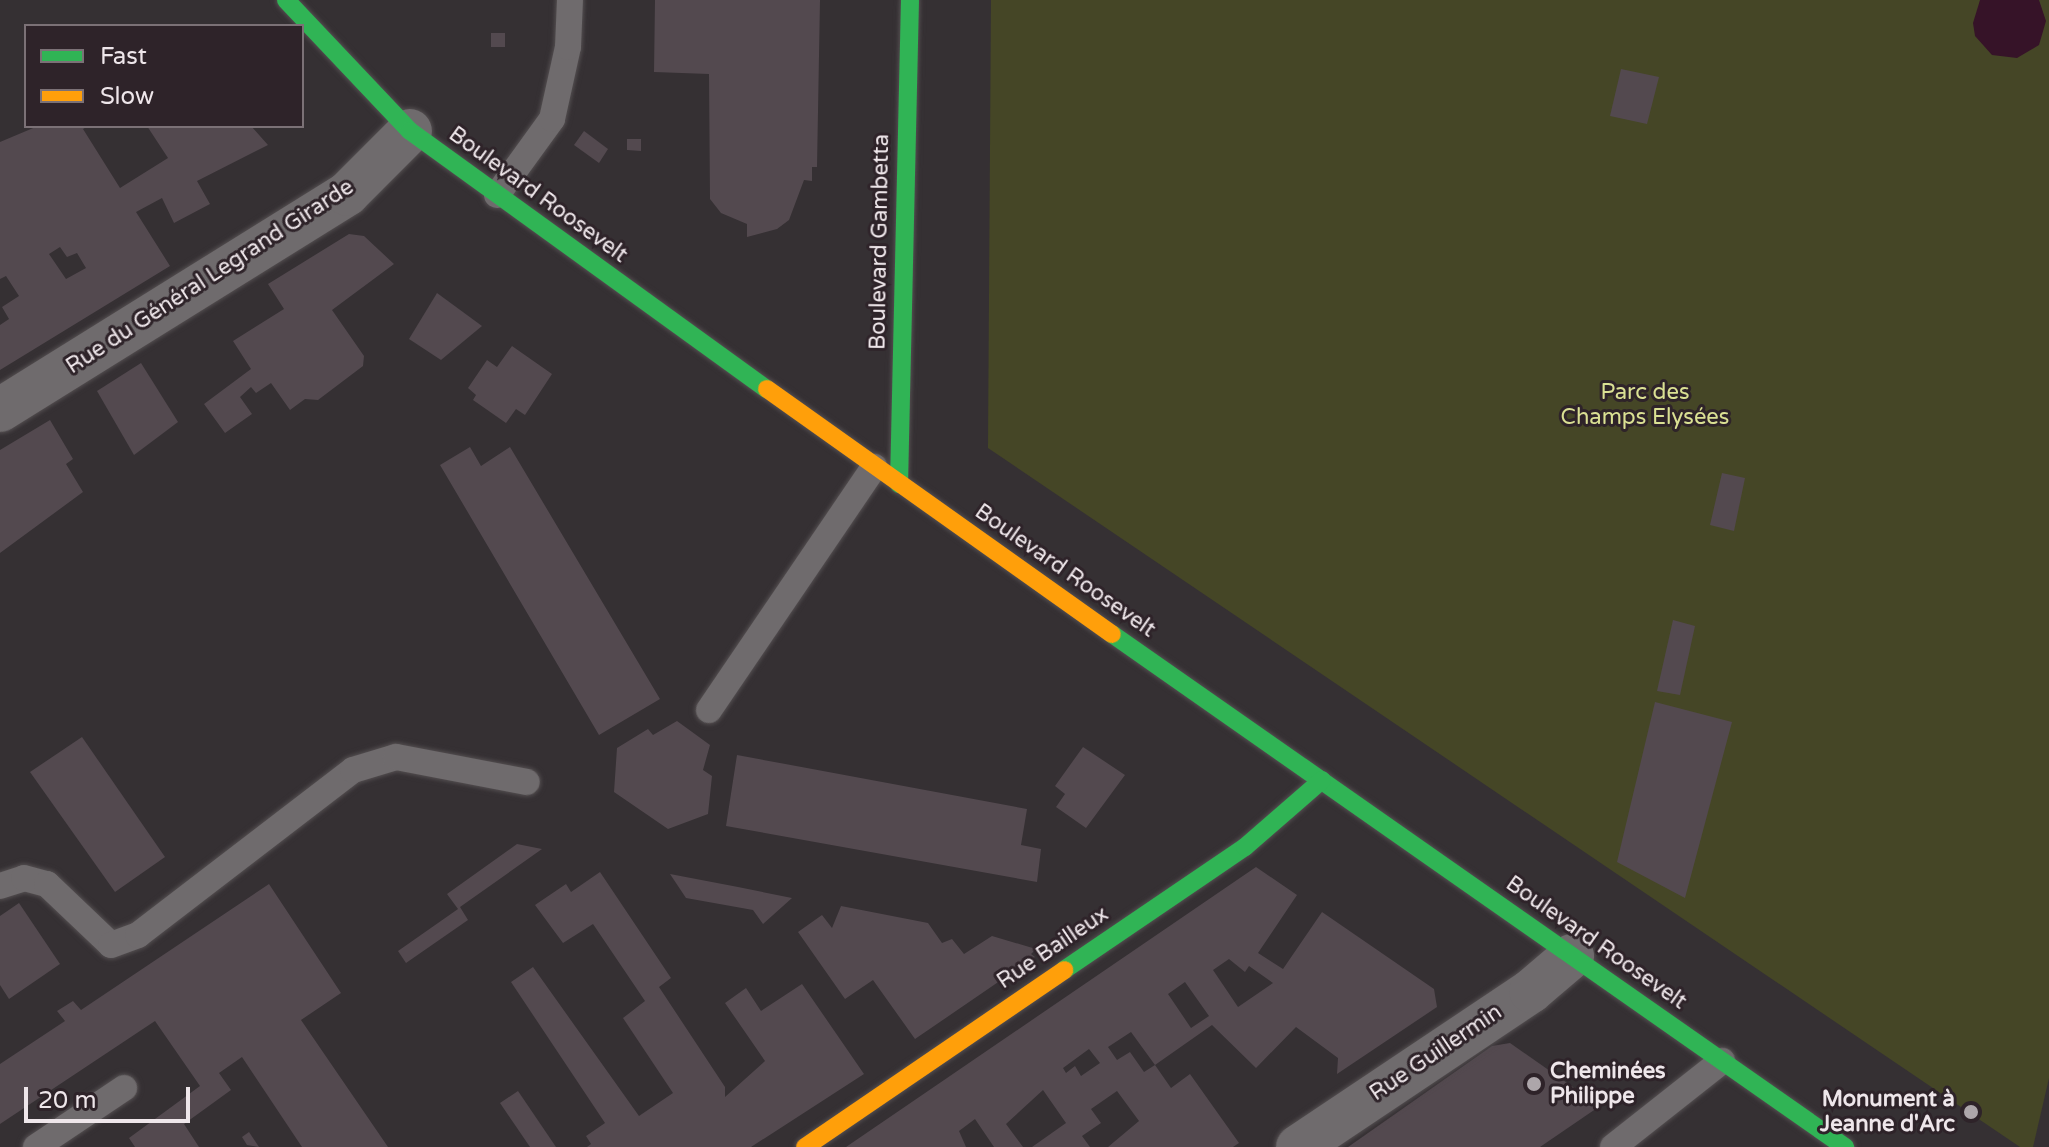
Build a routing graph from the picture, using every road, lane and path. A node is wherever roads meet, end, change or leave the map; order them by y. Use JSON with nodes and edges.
{"nodes":[{"id":1,"x":286,"y":0,"type":"edge"},
{"id":2,"x":570,"y":0,"type":"edge"},
{"id":3,"x":910,"y":0,"type":"edge"},
{"id":4,"x":410,"y":131,"type":"junction"},
{"id":5,"x":497,"y":195,"type":"junction"},
{"id":6,"x":0,"y":410,"type":"edge"},
{"id":7,"x":874,"y":467,"type":"junction"},
{"id":8,"x":899,"y":484,"type":"junction"},
{"id":9,"x":709,"y":710,"type":"dead end"},
{"id":10,"x":1322,"y":780,"type":"junction"},
{"id":11,"x":527,"y":782,"type":"dead end"},
{"id":12,"x":0,"y":886,"type":"edge"},
{"id":13,"x":1572,"y":956,"type":"junction"},
{"id":14,"x":1722,"y":1061,"type":"junction"},
{"id":15,"x":124,"y":1088,"type":"dead end"},
{"id":16,"x":36,"y":1147,"type":"edge"},
{"id":17,"x":805,"y":1147,"type":"edge"},
{"id":18,"x":1298,"y":1147,"type":"edge"},
{"id":19,"x":1613,"y":1147,"type":"edge"},
{"id":20,"x":1845,"y":1147,"type":"edge"}],
"edges":[{"from":1,"to":4,"type":"main road","name":"Boulevard Roosevelt"},
{"from":2,"to":5,"type":"lane"},
{"from":3,"to":8,"type":"main road","name":"Boulevard Gambetta"},
{"from":4,"to":5,"type":"main road","name":"Boulevard Roosevelt"},
{"from":4,"to":6,"type":"street","name":"Rue du Général Legrand Girarde"},
{"from":5,"to":7,"type":"main road","name":"Boulevard Roosevelt"},
{"from":7,"to":8,"type":"main road","name":"Boulevard Roosevelt"},
{"from":7,"to":9,"type":"lane"},
{"from":8,"to":10,"type":"main road","name":"Boulevard Roosevelt"},
{"from":10,"to":13,"type":"main road","name":"Boulevard Roosevelt"},
{"from":10,"to":17,"type":"main road","name":"Rue Bailleux"},
{"from":11,"to":12,"type":"lane"},
{"from":13,"to":14,"type":"main road","name":"Boulevard Roosevelt"},
{"from":13,"to":18,"type":"street","name":"Rue Guillermin"},
{"from":14,"to":19,"type":"lane"},
{"from":14,"to":20,"type":"main road","name":"Boulevard Roosevelt"},
{"from":15,"to":16,"type":"lane"}]}
